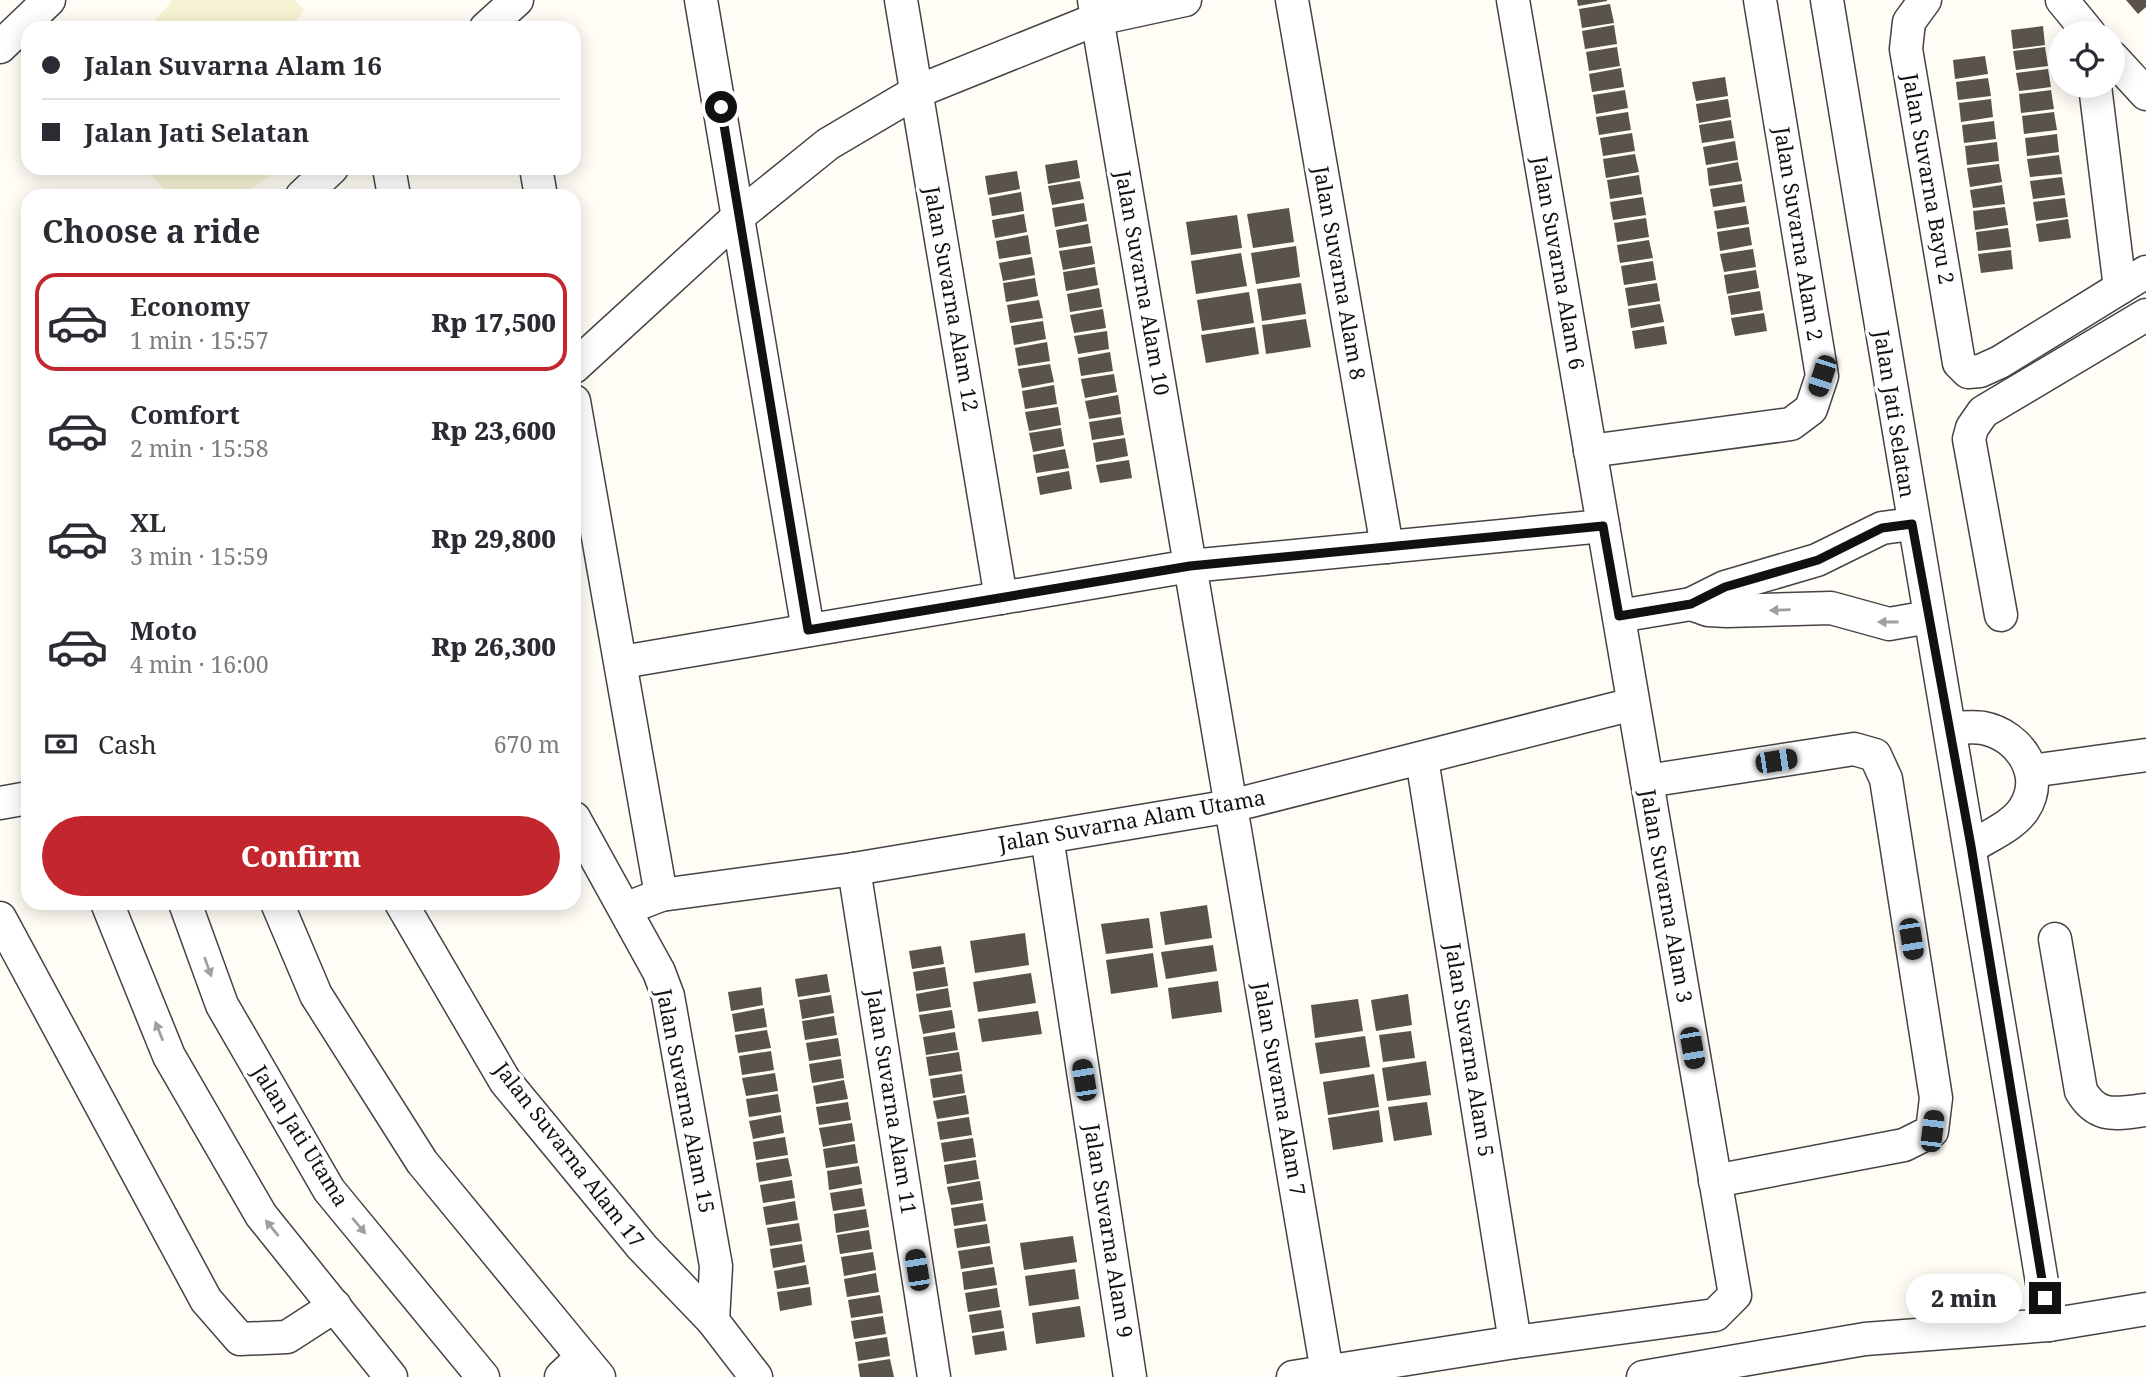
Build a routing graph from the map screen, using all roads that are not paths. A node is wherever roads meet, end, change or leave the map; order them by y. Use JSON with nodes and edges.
{"nodes":[{"id":1,"x":49,"y":0,"type":"edge"},
{"id":2,"x":701,"y":0,"type":"edge"},
{"id":3,"x":901,"y":0,"type":"edge"},
{"id":4,"x":1185,"y":0,"type":"edge"},
{"id":5,"x":1292,"y":0,"type":"edge"},
{"id":6,"x":1513,"y":0,"type":"edge"},
{"id":7,"x":1760,"y":0,"type":"edge"},
{"id":8,"x":1826,"y":0,"type":"edge"},
{"id":9,"x":1926,"y":0,"type":"edge"},
{"id":10,"x":2062,"y":0,"type":"edge"},
{"id":11,"x":1096,"y":10,"type":"edge"},
{"id":12,"x":514,"y":11,"type":"edge"},
{"id":13,"x":27,"y":21,"type":"edge"},
{"id":14,"x":498,"y":21,"type":"edge"},
{"id":15,"x":2080,"y":21,"type":"edge"},
{"id":16,"x":21,"y":27,"type":"edge"},
{"id":17,"x":0,"y":47,"type":"edge"},
{"id":18,"x":2125,"y":71,"type":"edge"},
{"id":19,"x":916,"y":92,"type":"junction"},
{"id":20,"x":2146,"y":94,"type":"edge"},
{"id":21,"x":2097,"y":98,"type":"edge"},
{"id":22,"x":324,"y":175,"type":"edge"},
{"id":23,"x":310,"y":189,"type":"edge"},
{"id":24,"x":740,"y":215,"type":"junction"},
{"id":25,"x":2133,"y":280,"type":"edge"},
{"id":26,"x":2146,"y":315,"type":"edge"},
{"id":27,"x":581,"y":361,"type":"edge"},
{"id":28,"x":581,"y":439,"type":"edge"},
{"id":29,"x":1590,"y":451,"type":"junction"},
{"id":30,"x":1912,"y":524,"type":"junction"},
{"id":31,"x":1603,"y":526,"type":"junction"},
{"id":32,"x":1387,"y":547,"type":"junction"},
{"id":33,"x":1190,"y":566,"type":"junction"},
{"id":34,"x":1001,"y":598,"type":"junction"},
{"id":35,"x":1691,"y":604,"type":"junction"},
{"id":36,"x":2001,"y":615,"type":"dead end"},
{"id":37,"x":1619,"y":616,"type":"junction"},
{"id":38,"x":1929,"y":617,"type":"junction"},
{"id":39,"x":808,"y":630,"type":"junction"},
{"id":40,"x":622,"y":662,"type":"junction"},
{"id":41,"x":1633,"y":704,"type":"junction"},
{"id":42,"x":1950,"y":728,"type":"junction"},
{"id":43,"x":2146,"y":755,"type":"edge"},
{"id":44,"x":1422,"y":759,"type":"junction"},
{"id":45,"x":2031,"y":771,"type":"junction"},
{"id":46,"x":1647,"y":781,"type":"junction"},
{"id":47,"x":21,"y":800,"type":"edge"},
{"id":48,"x":0,"y":803,"type":"edge"},
{"id":49,"x":1231,"y":806,"type":"junction"},
{"id":50,"x":581,"y":830,"type":"edge"},
{"id":51,"x":1047,"y":837,"type":"junction"},
{"id":52,"x":1971,"y":846,"type":"junction"},
{"id":53,"x":854,"y":869,"type":"junction"},
{"id":54,"x":661,"y":895,"type":"junction"},
{"id":55,"x":625,"y":909,"type":"junction"},
{"id":56,"x":110,"y":910,"type":"edge"},
{"id":57,"x":188,"y":910,"type":"edge"},
{"id":58,"x":280,"y":910,"type":"edge"},
{"id":59,"x":405,"y":910,"type":"edge"},
{"id":60,"x":0,"y":918,"type":"edge"},
{"id":61,"x":2055,"y":939,"type":"dead end"},
{"id":62,"x":2146,"y":1110,"type":"edge"},
{"id":63,"x":1715,"y":1181,"type":"junction"},
{"id":64,"x":335,"y":1306,"type":"junction"},
{"id":65,"x":2146,"y":1309,"type":"edge"},
{"id":66,"x":713,"y":1321,"type":"junction"},
{"id":67,"x":2049,"y":1325,"type":"junction"},
{"id":68,"x":1516,"y":1342,"type":"junction"},
{"id":69,"x":581,"y":1370,"type":"edge"},
{"id":70,"x":1327,"y":1372,"type":"junction"},
{"id":71,"x":391,"y":1377,"type":"edge"},
{"id":72,"x":483,"y":1377,"type":"edge"},
{"id":73,"x":756,"y":1377,"type":"edge"},
{"id":74,"x":933,"y":1377,"type":"edge"},
{"id":75,"x":1130,"y":1377,"type":"edge"},
{"id":76,"x":1293,"y":1377,"type":"edge"},
{"id":77,"x":1643,"y":1377,"type":"edge"}],
"edges":[{"from":1,"to":13,"type":"street"},
{"from":2,"to":24,"type":"street"},
{"from":3,"to":19,"type":"street","name":"Jalan Suvarna Alam 12"},
{"from":4,"to":11,"type":"street"},
{"from":5,"to":32,"type":"street","name":"Jalan Suvarna Alam 8"},
{"from":6,"to":29,"type":"street","name":"Jalan Suvarna Alam 6"},
{"from":7,"to":29,"type":"street","name":"Jalan Suvarna Alam 2"},
{"from":8,"to":30,"type":"street","name":"Jalan Jati Selatan"},
{"from":9,"to":25,"type":"street","name":"Jalan Suvarna Bayu 2"},
{"from":10,"to":15,"type":"street"},
{"from":11,"to":19,"type":"street"},
{"from":11,"to":33,"type":"street","name":"Jalan Suvarna Alam 10"},
{"from":12,"to":14,"type":"street"},
{"from":16,"to":17,"type":"street"},
{"from":18,"to":20,"type":"street"},
{"from":19,"to":24,"type":"street"},
{"from":19,"to":34,"type":"street","name":"Jalan Suvarna Alam 12"},
{"from":21,"to":25,"type":"street"},
{"from":22,"to":23,"type":"street"},
{"from":24,"to":27,"type":"street"},
{"from":24,"to":39,"type":"street"},
{"from":26,"to":36,"type":"street"},
{"from":28,"to":40,"type":"street"},
{"from":29,"to":31,"type":"street","name":"Jalan Suvarna Alam 6"},
{"from":30,"to":35,"type":"street"},
{"from":30,"to":38,"type":"street","name":"Jalan Jati Selatan"},
{"from":31,"to":32,"type":"street"},
{"from":31,"to":37,"type":"street","name":"Jalan Suvarna Alam 6"},
{"from":32,"to":33,"type":"street"},
{"from":33,"to":34,"type":"street"},
{"from":33,"to":49,"type":"street","name":"Jalan Suvarna Alam 10"},
{"from":34,"to":39,"type":"street"},
{"from":35,"to":37,"type":"street"},
{"from":38,"to":35,"type":"street","one_way":true},
{"from":37,"to":41,"type":"street","name":"Jalan Suvarna Alam 3"},
{"from":38,"to":42,"type":"street","name":"Jalan Jati Selatan"},
{"from":39,"to":40,"type":"street"},
{"from":40,"to":54,"type":"street"},
{"from":41,"to":44,"type":"street","name":"Jalan Suvarna Alam Utama"},
{"from":41,"to":46,"type":"street","name":"Jalan Suvarna Alam 3"},
{"from":42,"to":45,"type":"street"},
{"from":42,"to":52,"type":"street","name":"Jalan Jati Selatan"},
{"from":43,"to":45,"type":"street"},
{"from":44,"to":49,"type":"street","name":"Jalan Suvarna Alam Utama"},
{"from":44,"to":68,"type":"street","name":"Jalan Suvarna Alam 5"},
{"from":45,"to":52,"type":"street"},
{"from":46,"to":63,"type":"street","name":"Jalan Suvarna Alam 3"},
{"from":46,"to":63,"type":"street"},
{"from":47,"to":48,"type":"street"},
{"from":49,"to":51,"type":"street","name":"Jalan Suvarna Alam Utama"},
{"from":49,"to":70,"type":"street","name":"Jalan Suvarna Alam 7"},
{"from":50,"to":55,"type":"street","name":"Jalan Suvarna Alam 15"},
{"from":51,"to":53,"type":"street","name":"Jalan Suvarna Alam Utama"},
{"from":51,"to":75,"type":"street","name":"Jalan Suvarna Alam 9"},
{"from":52,"to":67,"type":"street","name":"Jalan Jati Selatan"},
{"from":53,"to":54,"type":"street","name":"Jalan Suvarna Alam Utama"},
{"from":53,"to":74,"type":"street","name":"Jalan Suvarna Alam 11"},
{"from":54,"to":55,"type":"street","name":"Jalan Suvarna Alam Utama"},
{"from":55,"to":66,"type":"street","name":"Jalan Suvarna Alam 15"},
{"from":64,"to":56,"type":"street","one_way":true},
{"from":57,"to":72,"type":"street","name":"Jalan Jati Utama","one_way":true},
{"from":58,"to":69,"type":"street"},
{"from":59,"to":66,"type":"street","name":"Jalan Suvarna Alam 17"},
{"from":60,"to":64,"type":"street"},
{"from":61,"to":62,"type":"street"},
{"from":63,"to":68,"type":"street","name":"Jalan Suvarna Alam 3"},
{"from":64,"to":71,"type":"street"},
{"from":65,"to":67,"type":"street"},
{"from":66,"to":73,"type":"street","name":"Jalan Suvarna Alam 17"},
{"from":67,"to":77,"type":"street"},
{"from":68,"to":70,"type":"street"},
{"from":70,"to":76,"type":"street"}]}
